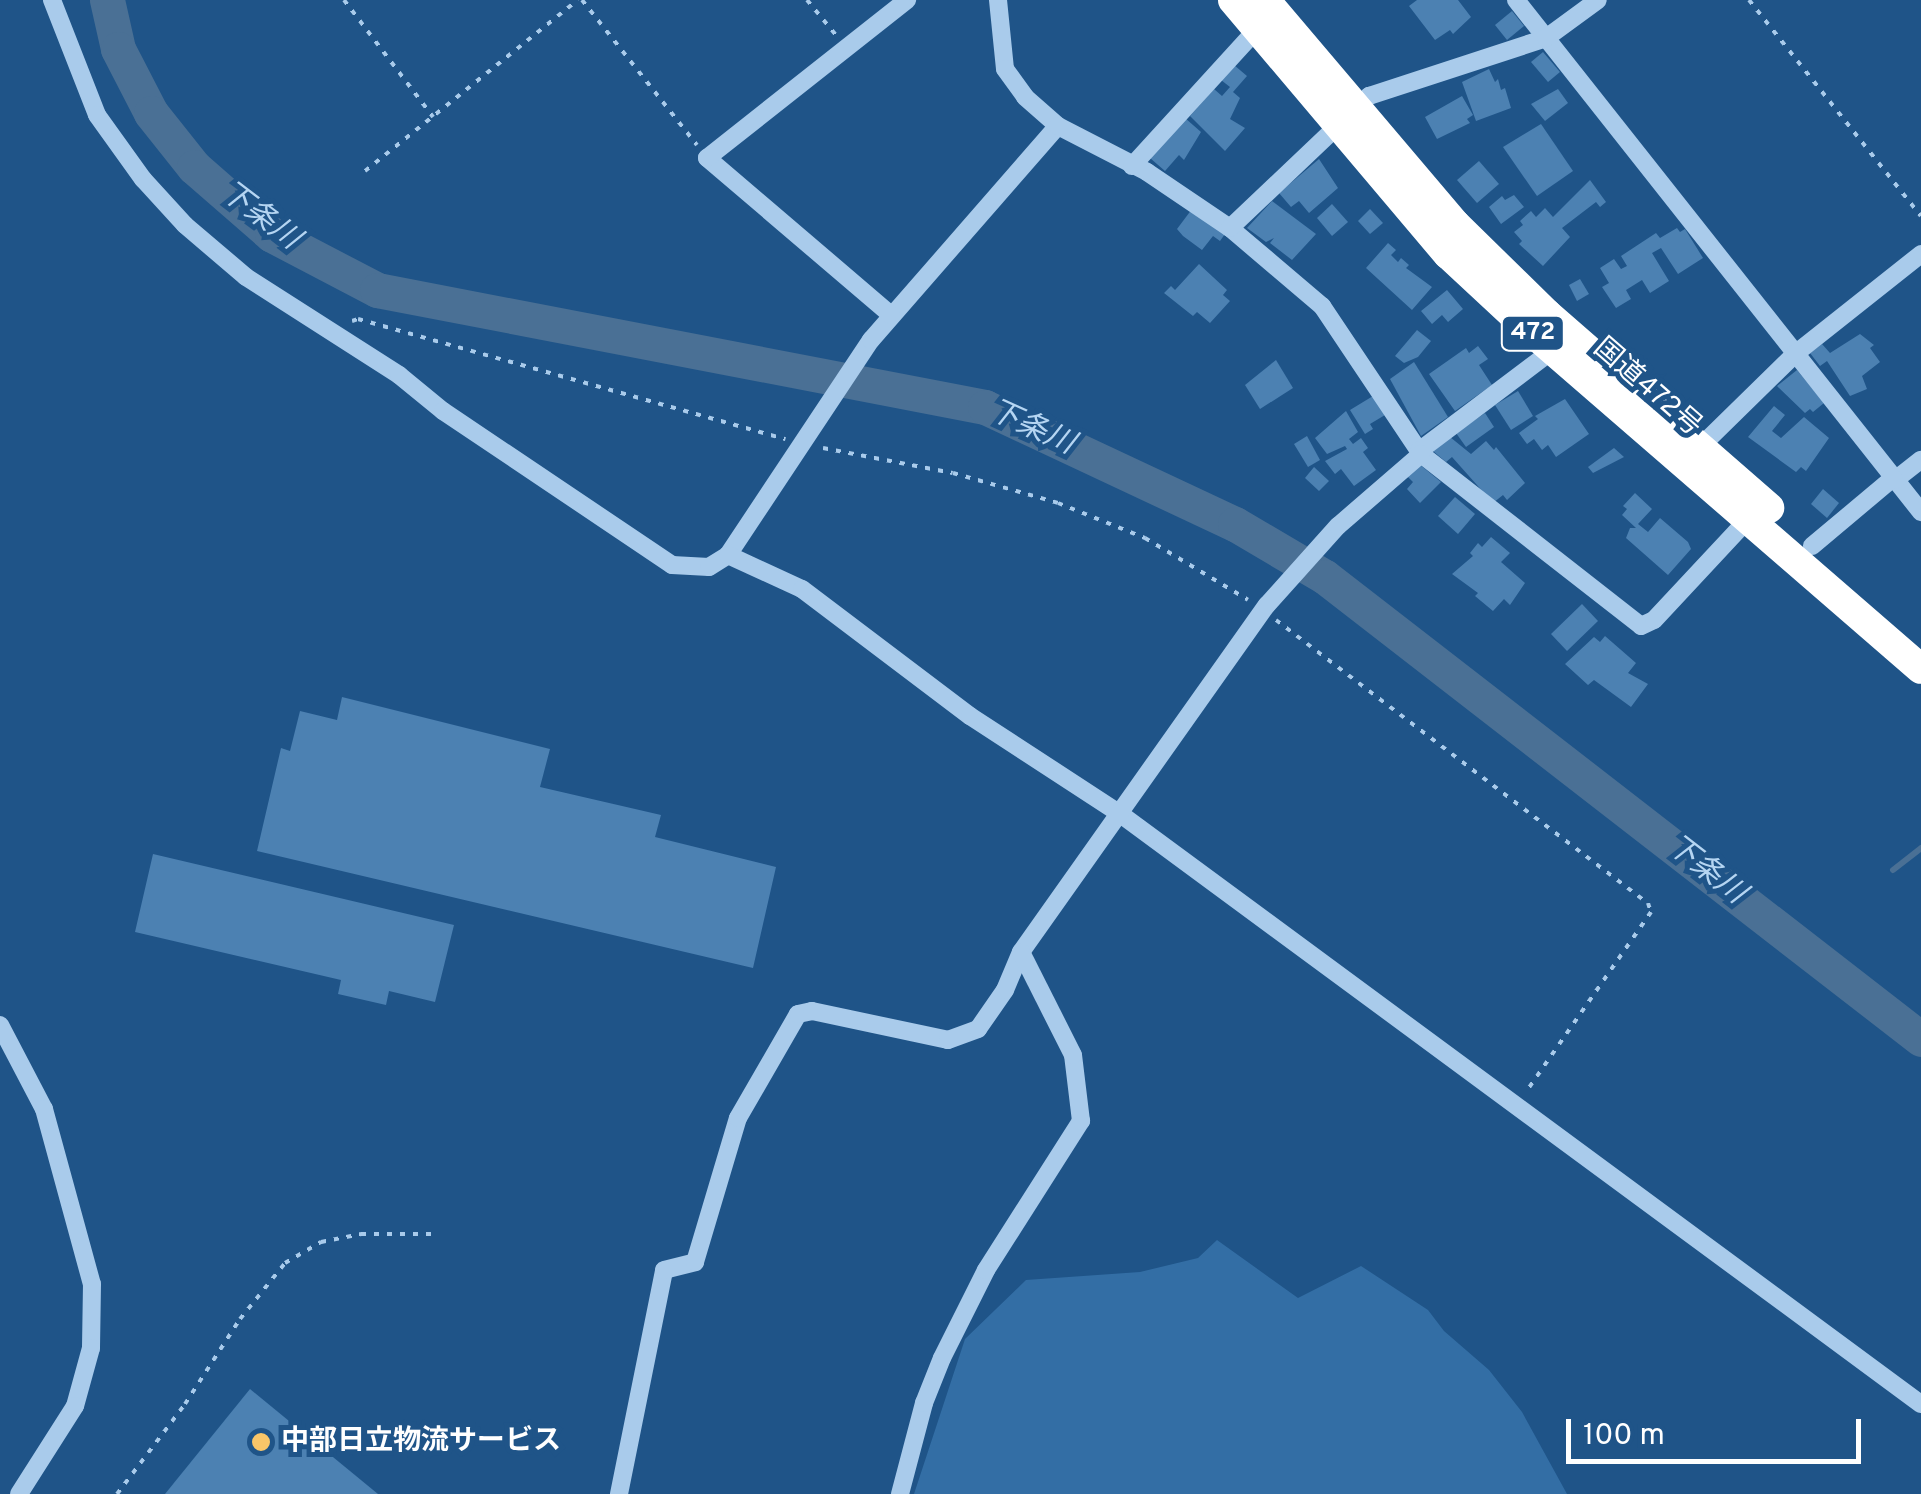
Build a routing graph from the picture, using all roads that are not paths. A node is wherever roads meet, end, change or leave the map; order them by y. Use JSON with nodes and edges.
{"nodes":[{"id":1,"x":52,"y":0,"type":"edge"},
{"id":2,"x":907,"y":0,"type":"edge"},
{"id":3,"x":998,"y":0,"type":"edge"},
{"id":4,"x":1233,"y":0,"type":"edge"},
{"id":5,"x":1516,"y":0,"type":"edge"},
{"id":6,"x":1598,"y":0,"type":"edge"},
{"id":7,"x":1261,"y":14,"type":"edge"},
{"id":8,"x":1546,"y":38,"type":"junction"},
{"id":9,"x":1347,"y":117,"type":"junction"},
{"id":10,"x":1058,"y":126,"type":"junction"},
{"id":11,"x":1132,"y":166,"type":"junction"},
{"id":12,"x":1230,"y":228,"type":"junction"},
{"id":13,"x":1921,"y":254,"type":"edge"},
{"id":14,"x":892,"y":315,"type":"junction"},
{"id":15,"x":1553,"y":350,"type":"junction"},
{"id":16,"x":1795,"y":354,"type":"junction"},
{"id":17,"x":1700,"y":447,"type":"junction"},
{"id":18,"x":1420,"y":452,"type":"junction"},
{"id":19,"x":1921,"y":460,"type":"edge"},
{"id":20,"x":1894,"y":479,"type":"junction"},
{"id":21,"x":1921,"y":512,"type":"edge"},
{"id":22,"x":1749,"y":518,"type":"junction"},
{"id":23,"x":1812,"y":546,"type":"junction"},
{"id":24,"x":728,"y":554,"type":"junction"},
{"id":25,"x":1921,"y":642,"type":"edge"},
{"id":26,"x":1921,"y":669,"type":"edge"},
{"id":27,"x":1119,"y":813,"type":"junction"},
{"id":28,"x":1022,"y":952,"type":"junction"},
{"id":29,"x":0,"y":1024,"type":"edge"},
{"id":30,"x":1921,"y":1404,"type":"edge"},
{"id":31,"x":19,"y":1494,"type":"edge"},
{"id":32,"x":620,"y":1494,"type":"edge"},
{"id":33,"x":900,"y":1494,"type":"edge"}],
"edges":[{"from":1,"to":24,"type":"street"},
{"from":2,"to":14,"type":"street"},
{"from":3,"to":10,"type":"street"},
{"from":4,"to":7,"type":"highway","name":"国道472号","number":"472"},
{"from":5,"to":8,"type":"street"},
{"from":6,"to":8,"type":"street"},
{"from":7,"to":9,"type":"highway","name":"国道472号","number":"472"},
{"from":7,"to":11,"type":"street"},
{"from":8,"to":9,"type":"street"},
{"from":8,"to":16,"type":"street"},
{"from":9,"to":12,"type":"street"},
{"from":9,"to":15,"type":"highway","name":"国道472号","number":"472"},
{"from":9,"to":17,"type":"highway","name":"国道472号","number":"472"},
{"from":10,"to":11,"type":"street"},
{"from":10,"to":14,"type":"street"},
{"from":11,"to":12,"type":"street"},
{"from":12,"to":18,"type":"street"},
{"from":13,"to":16,"type":"street"},
{"from":14,"to":24,"type":"street"},
{"from":15,"to":18,"type":"street"},
{"from":15,"to":22,"type":"highway","name":"国道472号","number":"472"},
{"from":16,"to":17,"type":"street"},
{"from":16,"to":20,"type":"street"},
{"from":17,"to":23,"type":"highway","name":"国道472号","number":"472"},
{"from":18,"to":22,"type":"street"},
{"from":18,"to":27,"type":"street"},
{"from":19,"to":20,"type":"street"},
{"from":20,"to":21,"type":"street"},
{"from":20,"to":23,"type":"street"},
{"from":22,"to":26,"type":"highway","name":"国道472号","number":"472"},
{"from":23,"to":25,"type":"highway","name":"国道472号","number":"472"},
{"from":24,"to":27,"type":"street"},
{"from":27,"to":28,"type":"street"},
{"from":27,"to":30,"type":"street"},
{"from":28,"to":32,"type":"street"},
{"from":28,"to":33,"type":"street"},
{"from":29,"to":31,"type":"street"}]}
